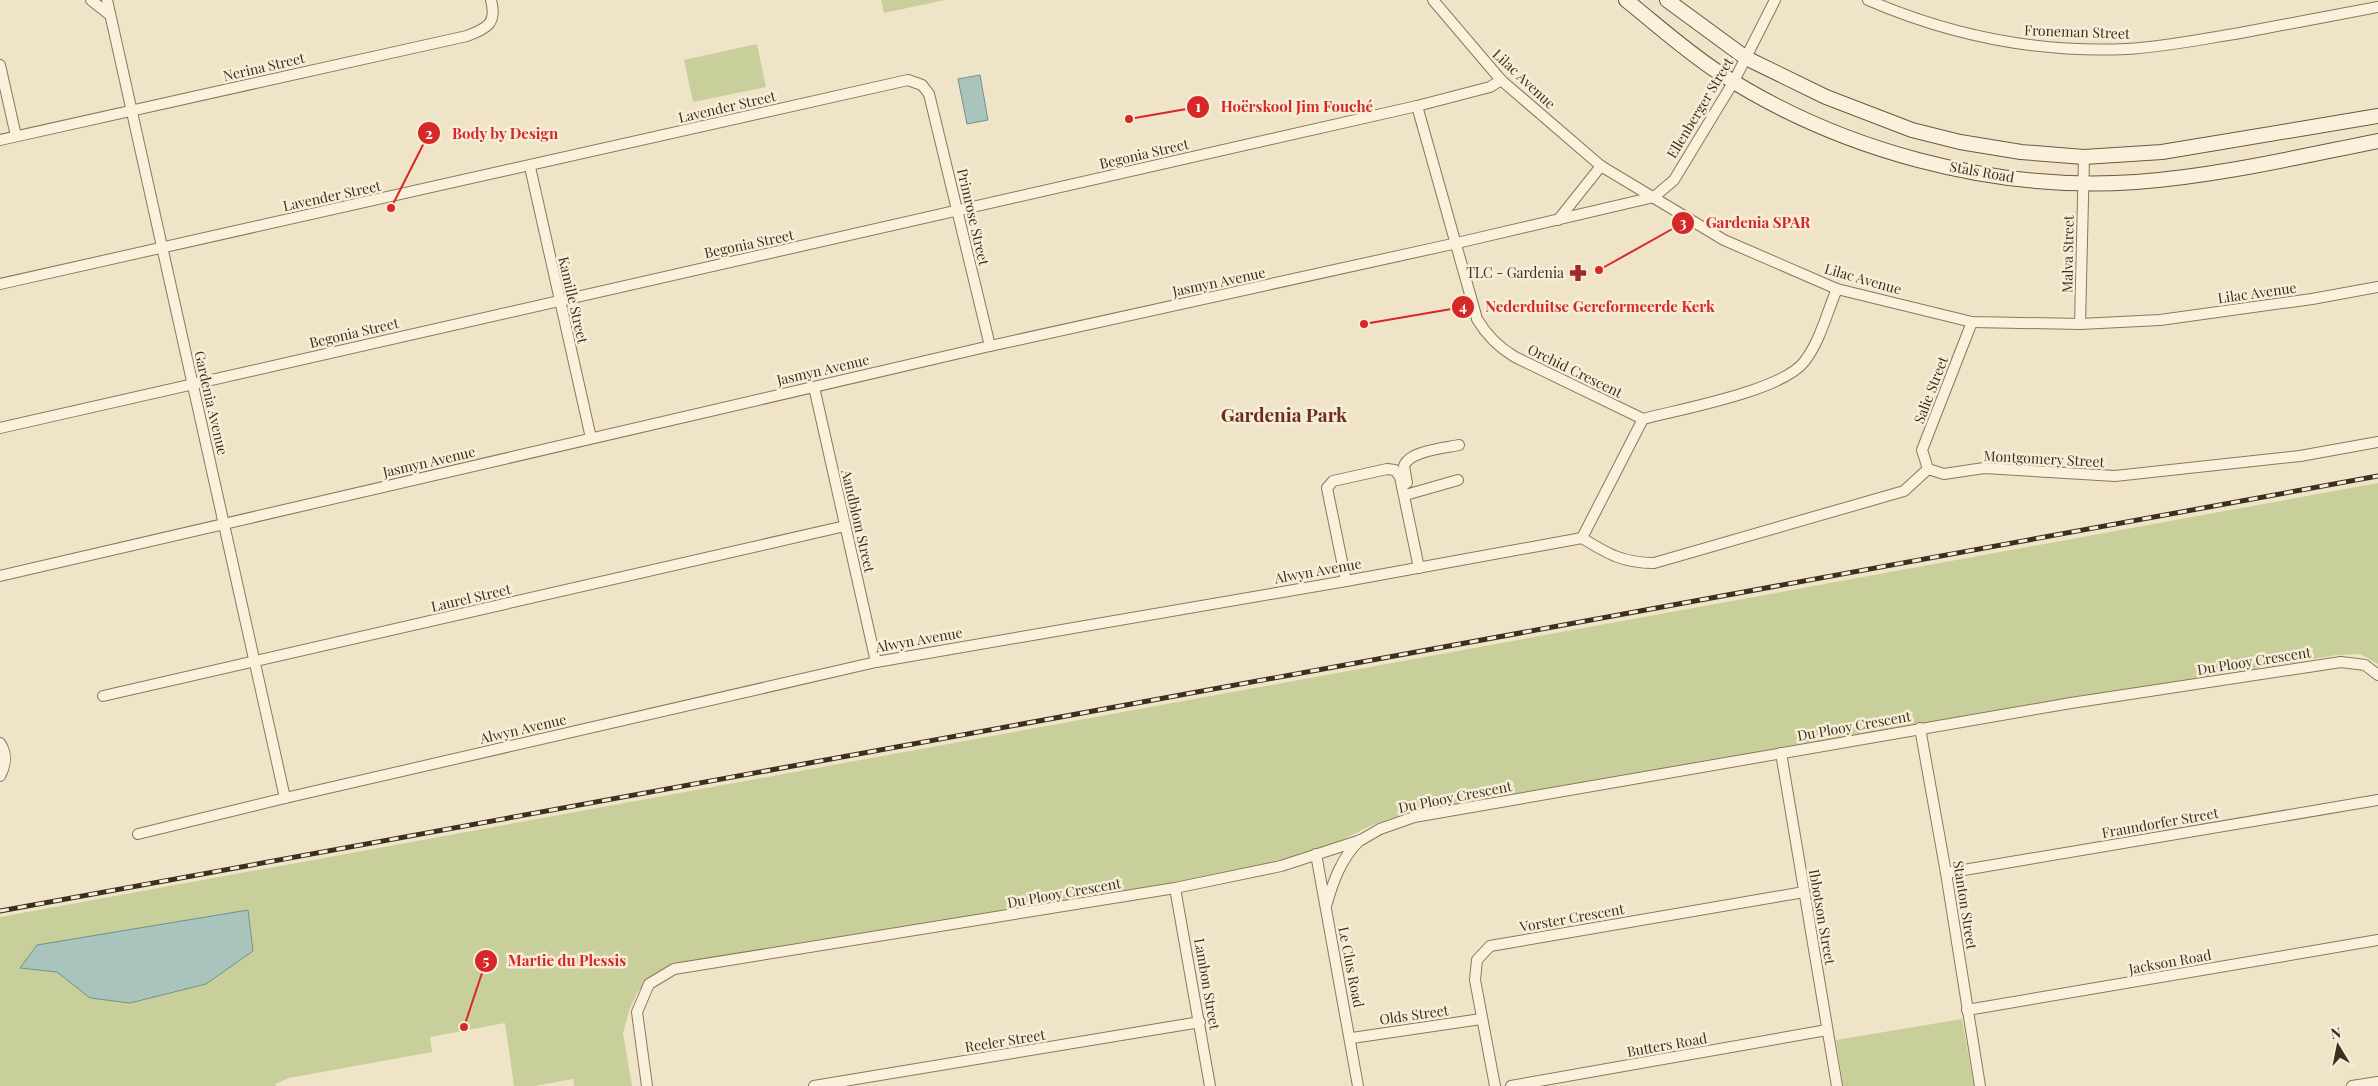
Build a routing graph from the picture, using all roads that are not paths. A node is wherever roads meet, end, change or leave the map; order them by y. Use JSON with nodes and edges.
{"nodes":[{"id":1,"x":91,"y":0,"type":"edge"},
{"id":2,"x":106,"y":0,"type":"edge"},
{"id":3,"x":492,"y":0,"type":"edge"},
{"id":4,"x":1433,"y":0,"type":"edge"},
{"id":5,"x":1626,"y":0,"type":"edge"},
{"id":6,"x":1667,"y":0,"type":"edge"},
{"id":7,"x":1775,"y":0,"type":"edge"},
{"id":8,"x":1868,"y":0,"type":"edge"},
{"id":9,"x":2378,"y":8,"type":"edge"},
{"id":10,"x":110,"y":15,"type":"junction"},
{"id":11,"x":1746,"y":58,"type":"junction"},
{"id":12,"x":0,"y":65,"type":"edge"},
{"id":13,"x":1501,"y":80,"type":"junction"},
{"id":14,"x":1734,"y":81,"type":"junction"},
{"id":15,"x":929,"y":94,"type":"joint"},
{"id":16,"x":1417,"y":106,"type":"junction"},
{"id":17,"x":131,"y":111,"type":"junction"},
{"id":18,"x":2378,"y":116,"type":"edge"},
{"id":19,"x":2378,"y":122,"type":"edge"},
{"id":20,"x":2317,"y":127,"type":"junction"},
{"id":21,"x":16,"y":136,"type":"junction"},
{"id":22,"x":0,"y":140,"type":"edge"},
{"id":23,"x":2377,"y":141,"type":"edge"},
{"id":24,"x":2084,"y":157,"type":"junction"},
{"id":25,"x":1601,"y":166,"type":"junction"},
{"id":26,"x":530,"y":167,"type":"junction"},
{"id":27,"x":2083,"y":184,"type":"junction"},
{"id":28,"x":1654,"y":197,"type":"junction"},
{"id":29,"x":958,"y":212,"type":"junction"},
{"id":30,"x":1558,"y":220,"type":"junction"},
{"id":31,"x":1456,"y":243,"type":"junction"},
{"id":32,"x":162,"y":248,"type":"junction"},
{"id":33,"x":0,"y":284,"type":"edge"},
{"id":34,"x":2378,"y":287,"type":"edge"},
{"id":35,"x":1837,"y":288,"type":"junction"},
{"id":36,"x":559,"y":300,"type":"junction"},
{"id":37,"x":1972,"y":322,"type":"junction"},
{"id":38,"x":2080,"y":324,"type":"junction"},
{"id":39,"x":990,"y":346,"type":"junction"},
{"id":40,"x":193,"y":384,"type":"junction"},
{"id":41,"x":814,"y":386,"type":"junction"},
{"id":42,"x":1643,"y":419,"type":"junction"},
{"id":43,"x":0,"y":428,"type":"edge"},
{"id":44,"x":591,"y":438,"type":"junction"},
{"id":45,"x":2378,"y":442,"type":"edge"},
{"id":46,"x":1459,"y":445,"type":"dead end"},
{"id":47,"x":1928,"y":469,"type":"junction"},
{"id":48,"x":1458,"y":480,"type":"dead end"},
{"id":49,"x":1409,"y":494,"type":"junction"},
{"id":50,"x":225,"y":524,"type":"junction"},
{"id":51,"x":845,"y":526,"type":"junction"},
{"id":52,"x":1582,"y":538,"type":"junction"},
{"id":53,"x":1421,"y":567,"type":"junction"},
{"id":54,"x":0,"y":576,"type":"edge"},
{"id":55,"x":1346,"y":581,"type":"junction"},
{"id":56,"x":255,"y":662,"type":"junction"},
{"id":57,"x":876,"y":662,"type":"junction"},
{"id":58,"x":2378,"y":674,"type":"edge"},
{"id":59,"x":103,"y":696,"type":"dead end"},
{"id":60,"x":1920,"y":728,"type":"junction"},
{"id":61,"x":0,"y":742,"type":"edge"},
{"id":62,"x":1781,"y":753,"type":"junction"},
{"id":63,"x":0,"y":776,"type":"edge"},
{"id":64,"x":285,"y":798,"type":"junction"},
{"id":65,"x":2378,"y":800,"type":"edge"},
{"id":66,"x":138,"y":834,"type":"dead end"},
{"id":67,"x":1361,"y":840,"type":"junction"},
{"id":68,"x":1316,"y":854,"type":"junction"},
{"id":69,"x":1946,"y":873,"type":"junction"},
{"id":70,"x":1175,"y":888,"type":"junction"},
{"id":71,"x":1804,"y":892,"type":"junction"},
{"id":72,"x":1326,"y":909,"type":"junction"},
{"id":73,"x":2378,"y":940,"type":"edge"},
{"id":74,"x":1967,"y":1010,"type":"junction"},
{"id":75,"x":1481,"y":1019,"type":"junction"},
{"id":76,"x":1200,"y":1022,"type":"junction"},
{"id":77,"x":1828,"y":1030,"type":"junction"},
{"id":78,"x":1352,"y":1038,"type":"junction"},
{"id":79,"x":2378,"y":1082,"type":"edge"},
{"id":80,"x":647,"y":1086,"type":"edge"},
{"id":81,"x":814,"y":1086,"type":"edge"},
{"id":82,"x":1210,"y":1086,"type":"edge"},
{"id":83,"x":1358,"y":1086,"type":"edge"},
{"id":84,"x":1495,"y":1086,"type":"edge"},
{"id":85,"x":1511,"y":1086,"type":"edge"},
{"id":86,"x":1837,"y":1086,"type":"edge"},
{"id":87,"x":1980,"y":1086,"type":"edge"},
{"id":88,"x":2352,"y":1086,"type":"edge"}],
"edges":[{"from":1,"to":10,"type":"street"},
{"from":2,"to":10,"type":"street","name":"Gardenia Avenue"},
{"from":3,"to":17,"type":"street","name":"Nerina Street"},
{"from":4,"to":13,"type":"street","name":"Lilac Avenue"},
{"from":5,"to":14,"type":"street","name":"Stals Road"},
{"from":6,"to":11,"type":"street","name":"Stals Road"},
{"from":7,"to":11,"type":"street","name":"Ellenberger Street"},
{"from":8,"to":9,"type":"street","name":"Froneman Street"},
{"from":10,"to":17,"type":"street","name":"Gardenia Avenue"},
{"from":11,"to":14,"type":"street","name":"Ellenberger Street"},
{"from":11,"to":24,"type":"street","name":"Stals Road"},
{"from":12,"to":21,"type":"street"},
{"from":13,"to":16,"type":"street","name":"Begonia Street"},
{"from":13,"to":25,"type":"street","name":"Lilac Avenue"},
{"from":14,"to":27,"type":"street","name":"Stals Road"},
{"from":14,"to":28,"type":"street","name":"Ellenberger Street"},
{"from":15,"to":26,"type":"street","name":"Lavender Street"},
{"from":15,"to":29,"type":"street","name":"Primrose Street"},
{"from":16,"to":29,"type":"street","name":"Begonia Street"},
{"from":16,"to":31,"type":"street","name":"Orchid Crescent"},
{"from":17,"to":21,"type":"street","name":"Nerina Street"},
{"from":17,"to":32,"type":"street","name":"Gardenia Avenue"},
{"from":18,"to":20,"type":"street","name":"Stals Road"},
{"from":19,"to":20,"type":"street"},
{"from":20,"to":24,"type":"street","name":"Stals Road"},
{"from":21,"to":22,"type":"street","name":"Nerina Street"},
{"from":23,"to":27,"type":"street","name":"Stals Road"},
{"from":24,"to":27,"type":"street","name":"Malva Street"},
{"from":25,"to":28,"type":"street","name":"Lilac Avenue"},
{"from":25,"to":30,"type":"street"},
{"from":26,"to":32,"type":"street","name":"Lavender Street"},
{"from":26,"to":36,"type":"street","name":"Kamille Street"},
{"from":27,"to":38,"type":"street","name":"Malva Street"},
{"from":28,"to":30,"type":"street","name":"Jasmyn Avenue"},
{"from":28,"to":35,"type":"street","name":"Lilac Avenue"},
{"from":29,"to":36,"type":"street","name":"Begonia Street"},
{"from":29,"to":39,"type":"street","name":"Primrose Street"},
{"from":30,"to":31,"type":"street","name":"Jasmyn Avenue"},
{"from":31,"to":39,"type":"street","name":"Jasmyn Avenue"},
{"from":31,"to":42,"type":"street","name":"Orchid Crescent"},
{"from":32,"to":33,"type":"street","name":"Lavender Street"},
{"from":32,"to":40,"type":"street","name":"Gardenia Avenue"},
{"from":34,"to":38,"type":"street","name":"Lilac Avenue"},
{"from":35,"to":37,"type":"street","name":"Lilac Avenue"},
{"from":35,"to":42,"type":"street"},
{"from":36,"to":40,"type":"street","name":"Begonia Street"},
{"from":36,"to":44,"type":"street","name":"Kamille Street"},
{"from":37,"to":38,"type":"street","name":"Lilac Avenue"},
{"from":37,"to":47,"type":"street","name":"Salie Street"},
{"from":39,"to":41,"type":"street","name":"Jasmyn Avenue"},
{"from":40,"to":43,"type":"street","name":"Begonia Street"},
{"from":40,"to":50,"type":"street","name":"Gardenia Avenue"},
{"from":41,"to":44,"type":"street","name":"Jasmyn Avenue"},
{"from":41,"to":51,"type":"street","name":"Aandblom Street"},
{"from":42,"to":52,"type":"street"},
{"from":44,"to":50,"type":"street","name":"Jasmyn Avenue"},
{"from":45,"to":47,"type":"street","name":"Montgomery Street"},
{"from":46,"to":49,"type":"street"},
{"from":47,"to":52,"type":"street"},
{"from":48,"to":49,"type":"street"},
{"from":49,"to":53,"type":"street"},
{"from":50,"to":54,"type":"street","name":"Jasmyn Avenue"},
{"from":50,"to":56,"type":"street","name":"Gardenia Avenue"},
{"from":51,"to":56,"type":"street","name":"Laurel Street"},
{"from":51,"to":57,"type":"street","name":"Aandblom Street"},
{"from":52,"to":53,"type":"street","name":"Alwyn Avenue"},
{"from":53,"to":55,"type":"street","name":"Alwyn Avenue"},
{"from":53,"to":55,"type":"street"},
{"from":55,"to":57,"type":"street","name":"Alwyn Avenue"},
{"from":56,"to":59,"type":"street","name":"Laurel Street"},
{"from":56,"to":64,"type":"street","name":"Gardenia Avenue"},
{"from":57,"to":64,"type":"street","name":"Alwyn Avenue"},
{"from":58,"to":60,"type":"street","name":"Du Plooy Crescent"},
{"from":60,"to":62,"type":"street","name":"Du Plooy Crescent"},
{"from":60,"to":69,"type":"street","name":"Stanton Street"},
{"from":61,"to":63,"type":"street"},
{"from":62,"to":67,"type":"street","name":"Du Plooy Crescent"},
{"from":62,"to":71,"type":"street","name":"Ibbotson Street"},
{"from":64,"to":66,"type":"street","name":"Alwyn Avenue"},
{"from":65,"to":69,"type":"street","name":"Fraundorfer Street"},
{"from":67,"to":68,"type":"street","name":"Du Plooy Crescent"},
{"from":67,"to":72,"type":"street"},
{"from":68,"to":70,"type":"street","name":"Du Plooy Crescent"},
{"from":68,"to":72,"type":"street","name":"Le Clus Road"},
{"from":69,"to":74,"type":"street","name":"Stanton Street"},
{"from":70,"to":76,"type":"street","name":"Lambon Street"},
{"from":70,"to":80,"type":"street","name":"Du Plooy Crescent"},
{"from":71,"to":75,"type":"street","name":"Vorster Crescent"},
{"from":71,"to":77,"type":"street","name":"Ibbotson Street"},
{"from":72,"to":78,"type":"street","name":"Le Clus Road"},
{"from":73,"to":74,"type":"street","name":"Jackson Road"},
{"from":74,"to":87,"type":"street","name":"Stanton Street"},
{"from":75,"to":78,"type":"street","name":"Olds Street"},
{"from":75,"to":84,"type":"street","name":"Vorster Crescent"},
{"from":76,"to":81,"type":"street","name":"Reeler Street"},
{"from":76,"to":82,"type":"street","name":"Lambon Street"},
{"from":77,"to":85,"type":"street","name":"Butters Road"},
{"from":77,"to":86,"type":"street","name":"Ibbotson Street"},
{"from":78,"to":83,"type":"street","name":"Le Clus Road"},
{"from":79,"to":88,"type":"street"}]}
